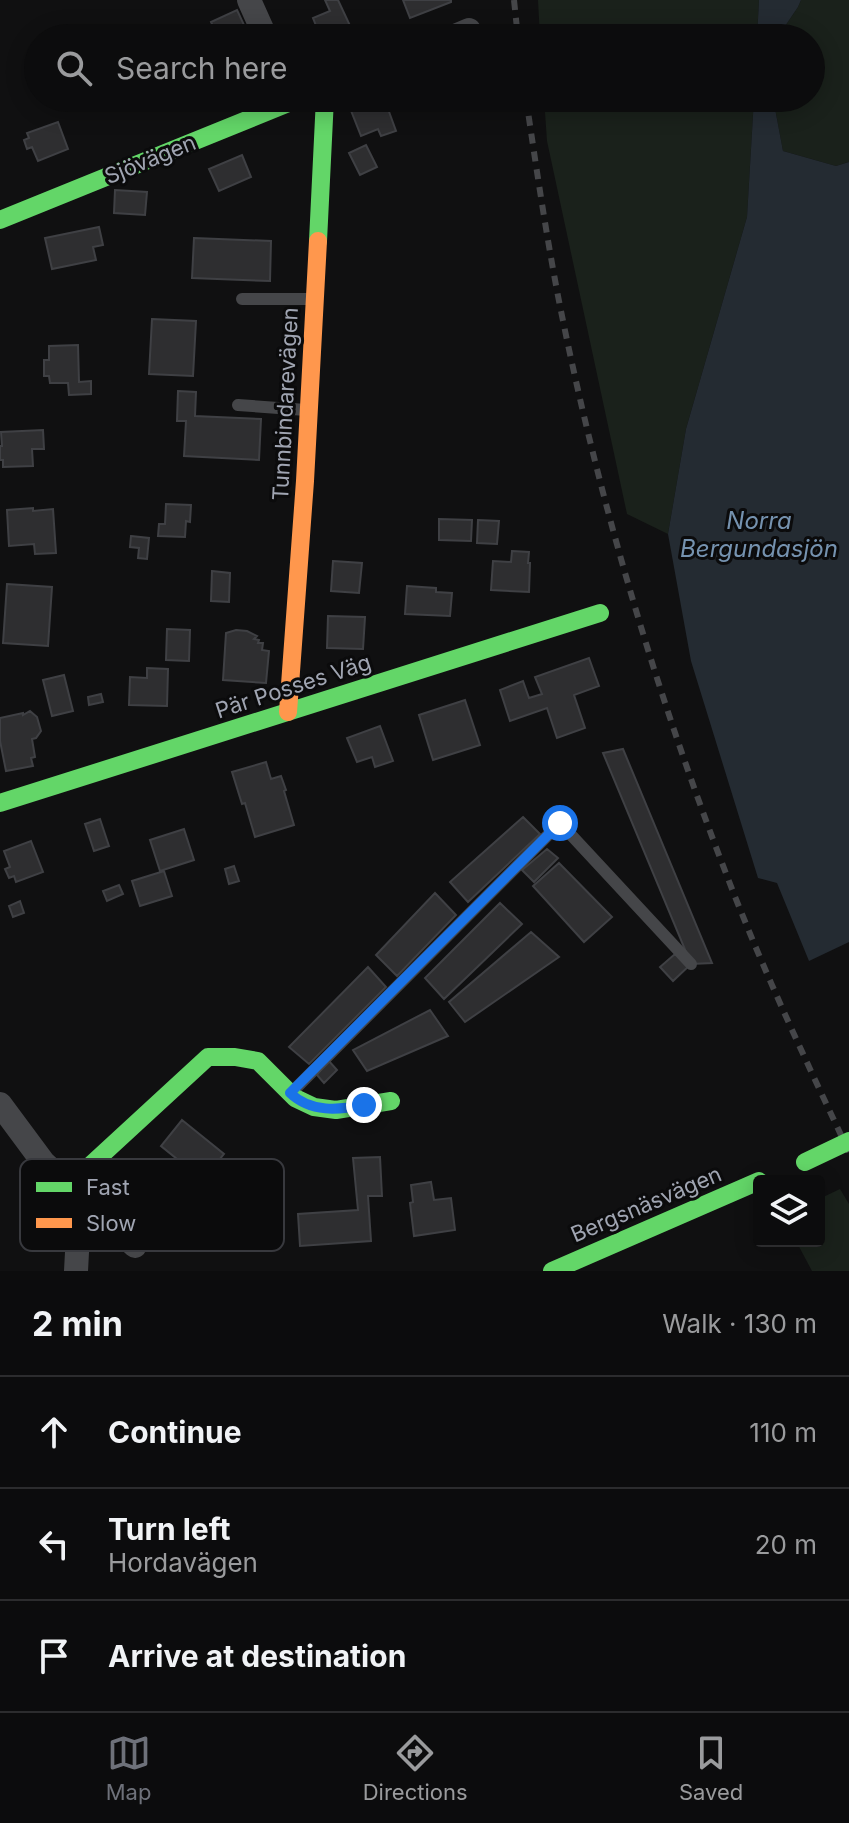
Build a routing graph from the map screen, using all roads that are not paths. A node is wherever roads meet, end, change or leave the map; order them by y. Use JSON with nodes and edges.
{"nodes":[{"id":1,"x":249,"y":0,"type":"edge"},
{"id":2,"x":260,"y":24,"type":"edge"},
{"id":3,"x":263,"y":112,"type":"edge"},
{"id":4,"x":324,"y":112,"type":"edge"},
{"id":5,"x":0,"y":220,"type":"edge"},
{"id":6,"x":242,"y":299,"type":"dead end"},
{"id":7,"x":314,"y":299,"type":"junction"},
{"id":8,"x":238,"y":405,"type":"dead end"},
{"id":9,"x":309,"y":410,"type":"junction"},
{"id":10,"x":600,"y":613,"type":"dead end"},
{"id":11,"x":288,"y":712,"type":"junction"},
{"id":12,"x":0,"y":803,"type":"edge"},
{"id":13,"x":691,"y":964,"type":"dead end"},
{"id":14,"x":290,"y":1093,"type":"junction"},
{"id":15,"x":391,"y":1101,"type":"dead end"},
{"id":16,"x":0,"y":1104,"type":"edge"},
{"id":17,"x":849,"y":1141,"type":"edge"},
{"id":18,"x":41,"y":1159,"type":"edge"},
{"id":19,"x":106,"y":1159,"type":"edge"},
{"id":20,"x":799,"y":1164,"type":"dead end"},
{"id":21,"x":753,"y":1184,"type":"edge"},
{"id":22,"x":76,"y":1251,"type":"edge"},
{"id":23,"x":76,"y":1271,"type":"edge"},
{"id":24,"x":552,"y":1271,"type":"edge"}],
"edges":[{"from":1,"to":2,"type":"street"},
{"from":3,"to":5,"type":"street","name":"Sjövägen"},
{"from":4,"to":7,"type":"street","name":"Tunnbindarevägen"},
{"from":6,"to":7,"type":"lane"},
{"from":7,"to":9,"type":"street","name":"Tunnbindarevägen"},
{"from":8,"to":9,"type":"lane"},
{"from":9,"to":11,"type":"street","name":"Tunnbindarevägen"},
{"from":10,"to":11,"type":"street","name":"Pär Posses Väg"},
{"from":11,"to":12,"type":"street","name":"Pär Posses Väg"},
{"from":13,"to":14,"type":"lane"},
{"from":14,"to":15,"type":"street"},
{"from":14,"to":19,"type":"street"},
{"from":16,"to":18,"type":"street"},
{"from":17,"to":20,"type":"street","bridge":true},
{"from":21,"to":24,"type":"street","name":"Bergsnäsvägen"},
{"from":22,"to":23,"type":"street"}]}
